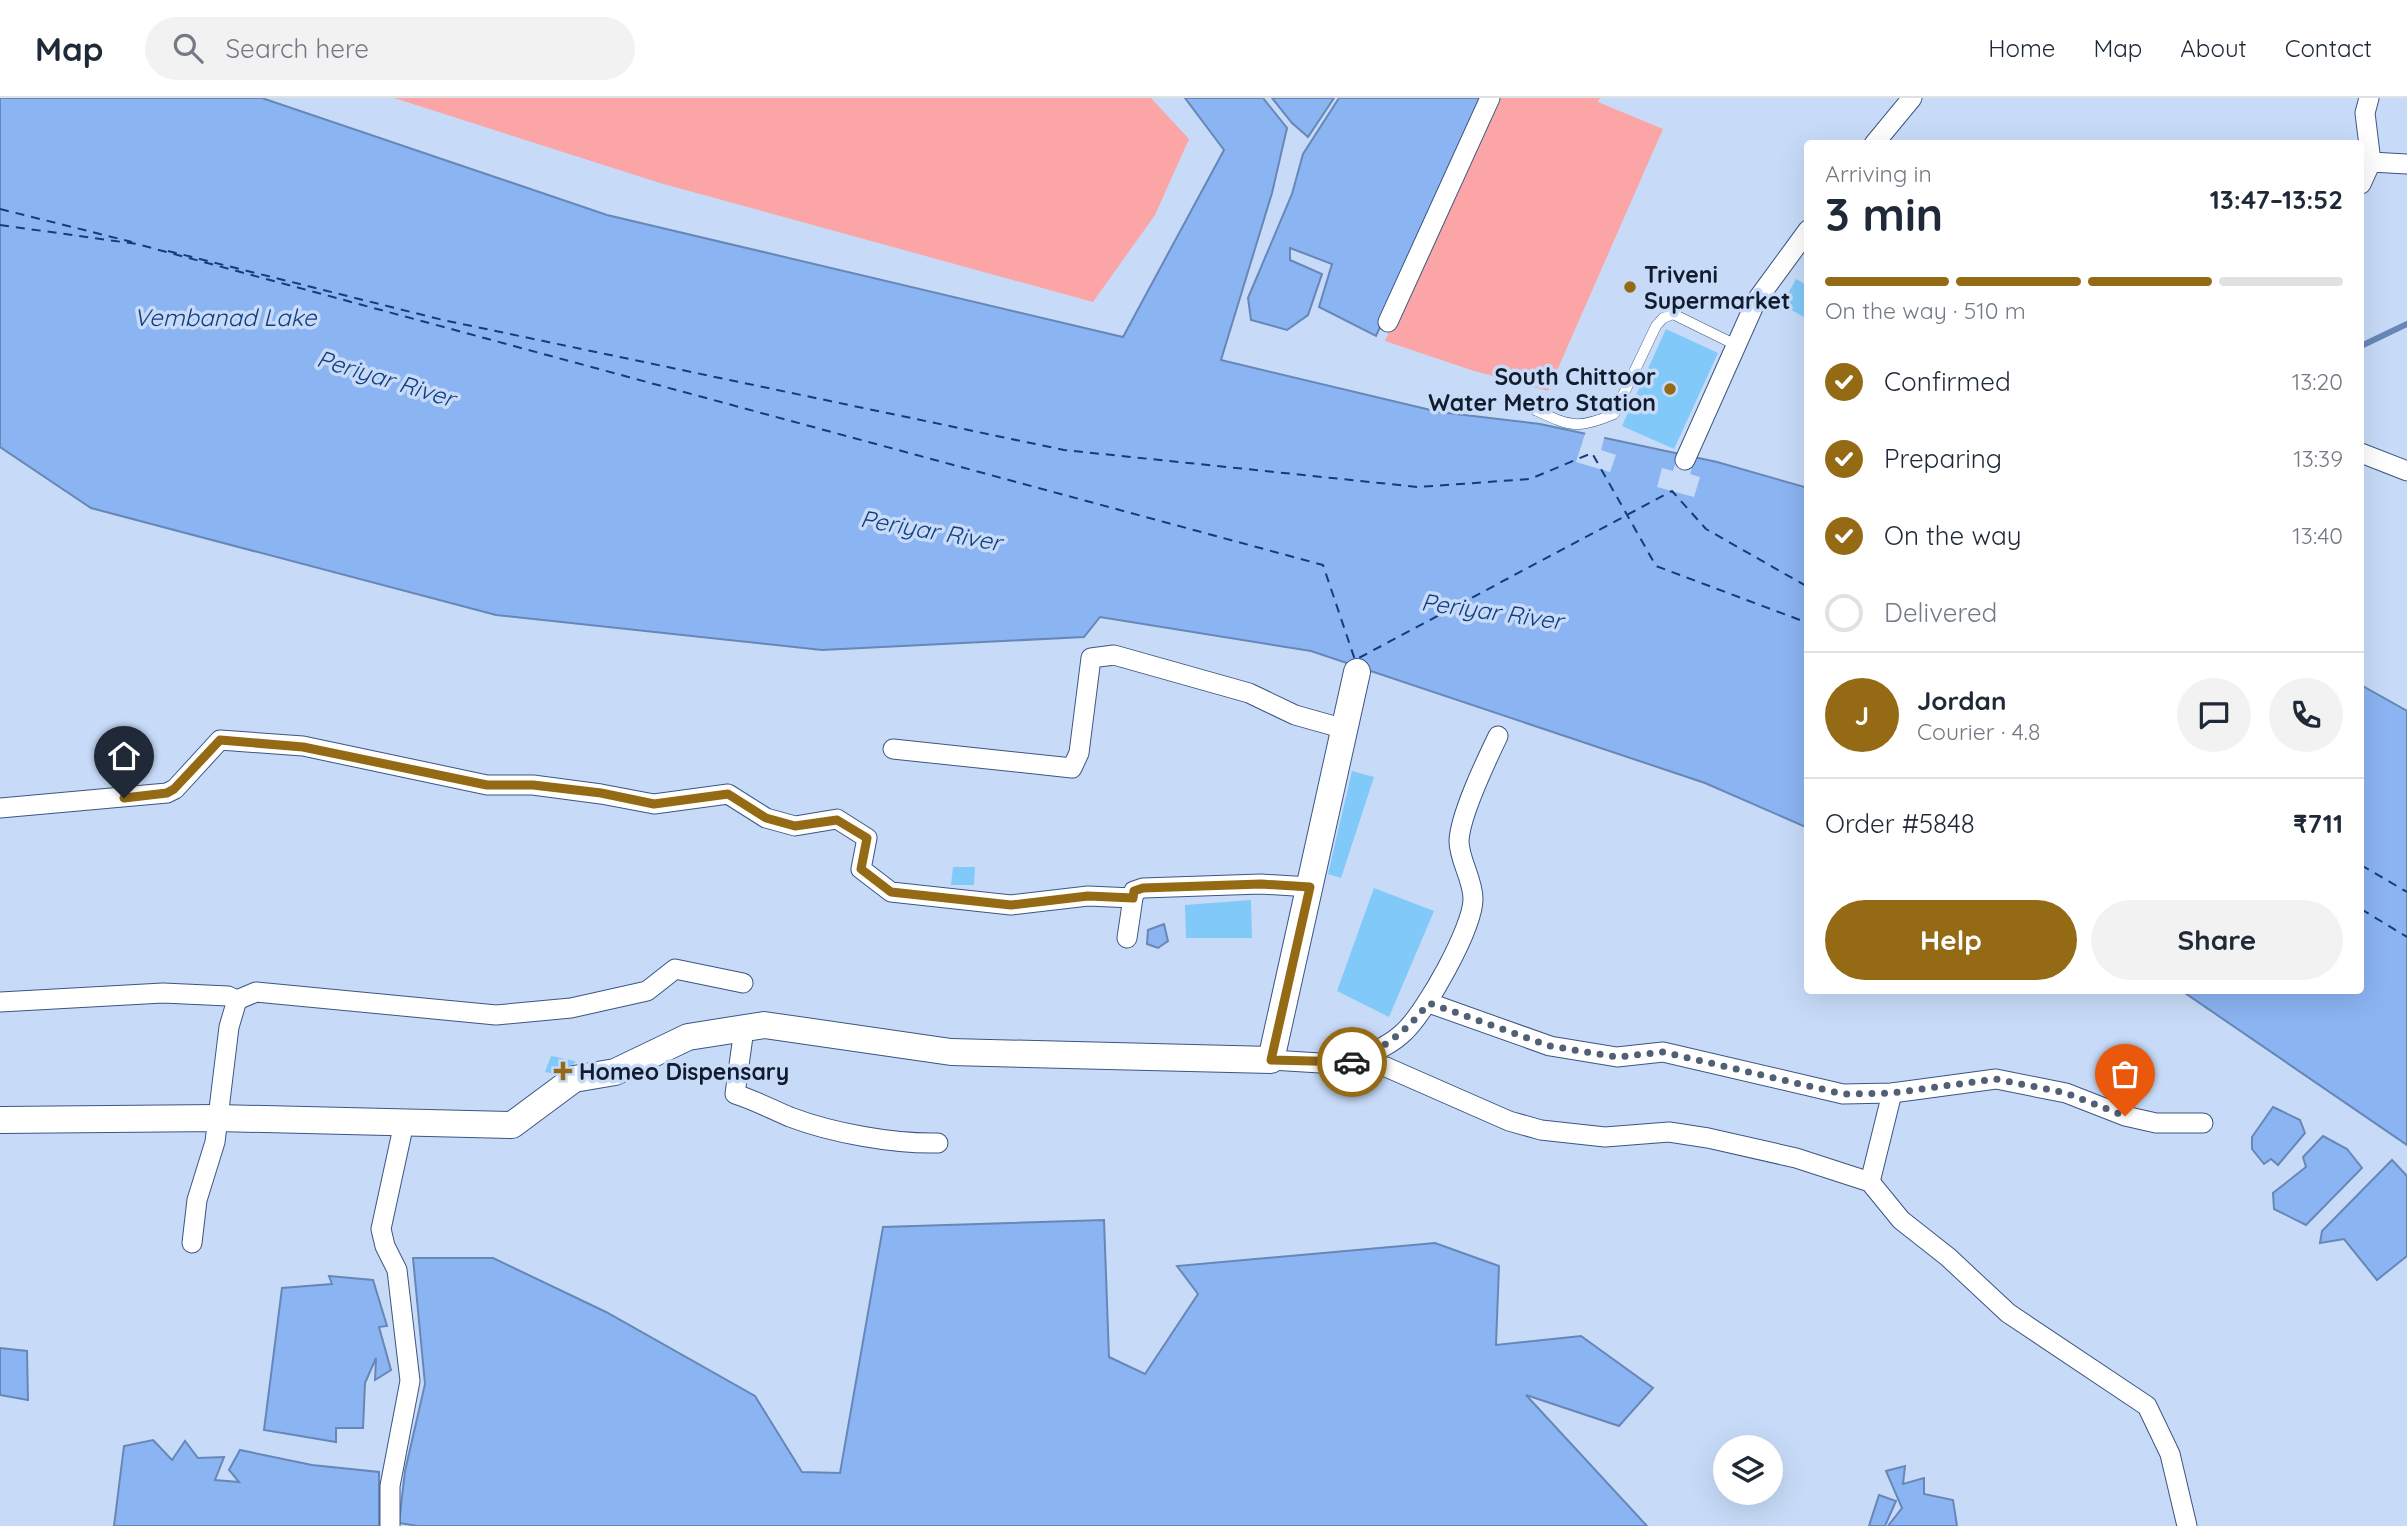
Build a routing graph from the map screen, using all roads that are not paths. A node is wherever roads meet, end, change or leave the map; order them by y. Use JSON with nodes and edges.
{"nodes":[{"id":1,"x":1490,"y":98,"type":"edge"},
{"id":2,"x":1912,"y":98,"type":"edge"},
{"id":3,"x":2369,"y":98,"type":"edge"},
{"id":4,"x":1877,"y":140,"type":"edge"},
{"id":5,"x":2371,"y":162,"type":"junction"},
{"id":6,"x":2407,"y":163,"type":"edge"},
{"id":7,"x":2364,"y":177,"type":"edge"},
{"id":8,"x":1804,"y":235,"type":"edge"},
{"id":9,"x":1388,"y":322,"type":"dead end"},
{"id":10,"x":1737,"y":345,"type":"junction"},
{"id":11,"x":1535,"y":410,"type":"dead end"},
{"id":12,"x":2364,"y":454,"type":"edge"},
{"id":13,"x":1685,"y":460,"type":"dead end"},
{"id":14,"x":2407,"y":471,"type":"edge"},
{"id":15,"x":1357,"y":672,"type":"dead end"},
{"id":16,"x":1345,"y":729,"type":"junction"},
{"id":17,"x":1498,"y":736,"type":"dead end"},
{"id":18,"x":893,"y":749,"type":"dead end"},
{"id":19,"x":0,"y":807,"type":"edge"},
{"id":20,"x":1310,"y":887,"type":"junction"},
{"id":21,"x":1133,"y":898,"type":"junction"},
{"id":22,"x":1127,"y":938,"type":"dead end"},
{"id":23,"x":743,"y":983,"type":"dead end"},
{"id":24,"x":237,"y":1000,"type":"junction"},
{"id":25,"x":0,"y":1002,"type":"edge"},
{"id":26,"x":1429,"y":1003,"type":"junction"},
{"id":27,"x":744,"y":1028,"type":"junction"},
{"id":28,"x":1271,"y":1060,"type":"junction"},
{"id":29,"x":1349,"y":1064,"type":"junction"},
{"id":30,"x":1892,"y":1093,"type":"junction"},
{"id":31,"x":218,"y":1118,"type":"junction"},
{"id":32,"x":0,"y":1120,"type":"edge"},
{"id":33,"x":404,"y":1123,"type":"junction"},
{"id":34,"x":2203,"y":1123,"type":"dead end"},
{"id":35,"x":938,"y":1143,"type":"dead end"},
{"id":36,"x":1870,"y":1182,"type":"junction"},
{"id":37,"x":192,"y":1243,"type":"dead end"},
{"id":38,"x":390,"y":1526,"type":"edge"},
{"id":39,"x":2187,"y":1526,"type":"edge"}],
"edges":[{"from":1,"to":9,"type":"street"},
{"from":2,"to":4,"type":"street"},
{"from":3,"to":5,"type":"street"},
{"from":5,"to":6,"type":"street"},
{"from":5,"to":7,"type":"street"},
{"from":8,"to":10,"type":"street"},
{"from":10,"to":11,"type":"lane"},
{"from":10,"to":13,"type":"street"},
{"from":12,"to":14,"type":"street"},
{"from":15,"to":16,"type":"street"},
{"from":16,"to":18,"type":"street"},
{"from":16,"to":20,"type":"street"},
{"from":17,"to":26,"type":"street"},
{"from":19,"to":21,"type":"street"},
{"from":20,"to":21,"type":"street"},
{"from":20,"to":28,"type":"street"},
{"from":21,"to":22,"type":"street"},
{"from":23,"to":24,"type":"street"},
{"from":24,"to":25,"type":"street"},
{"from":24,"to":31,"type":"street"},
{"from":26,"to":29,"type":"street"},
{"from":26,"to":30,"type":"street"},
{"from":27,"to":28,"type":"street"},
{"from":27,"to":33,"type":"street"},
{"from":27,"to":35,"type":"street"},
{"from":28,"to":29,"type":"street"},
{"from":29,"to":36,"type":"street"},
{"from":30,"to":34,"type":"street"},
{"from":30,"to":36,"type":"street"},
{"from":31,"to":32,"type":"street"},
{"from":31,"to":33,"type":"street"},
{"from":31,"to":37,"type":"street"},
{"from":33,"to":38,"type":"street"},
{"from":36,"to":39,"type":"street"}]}
